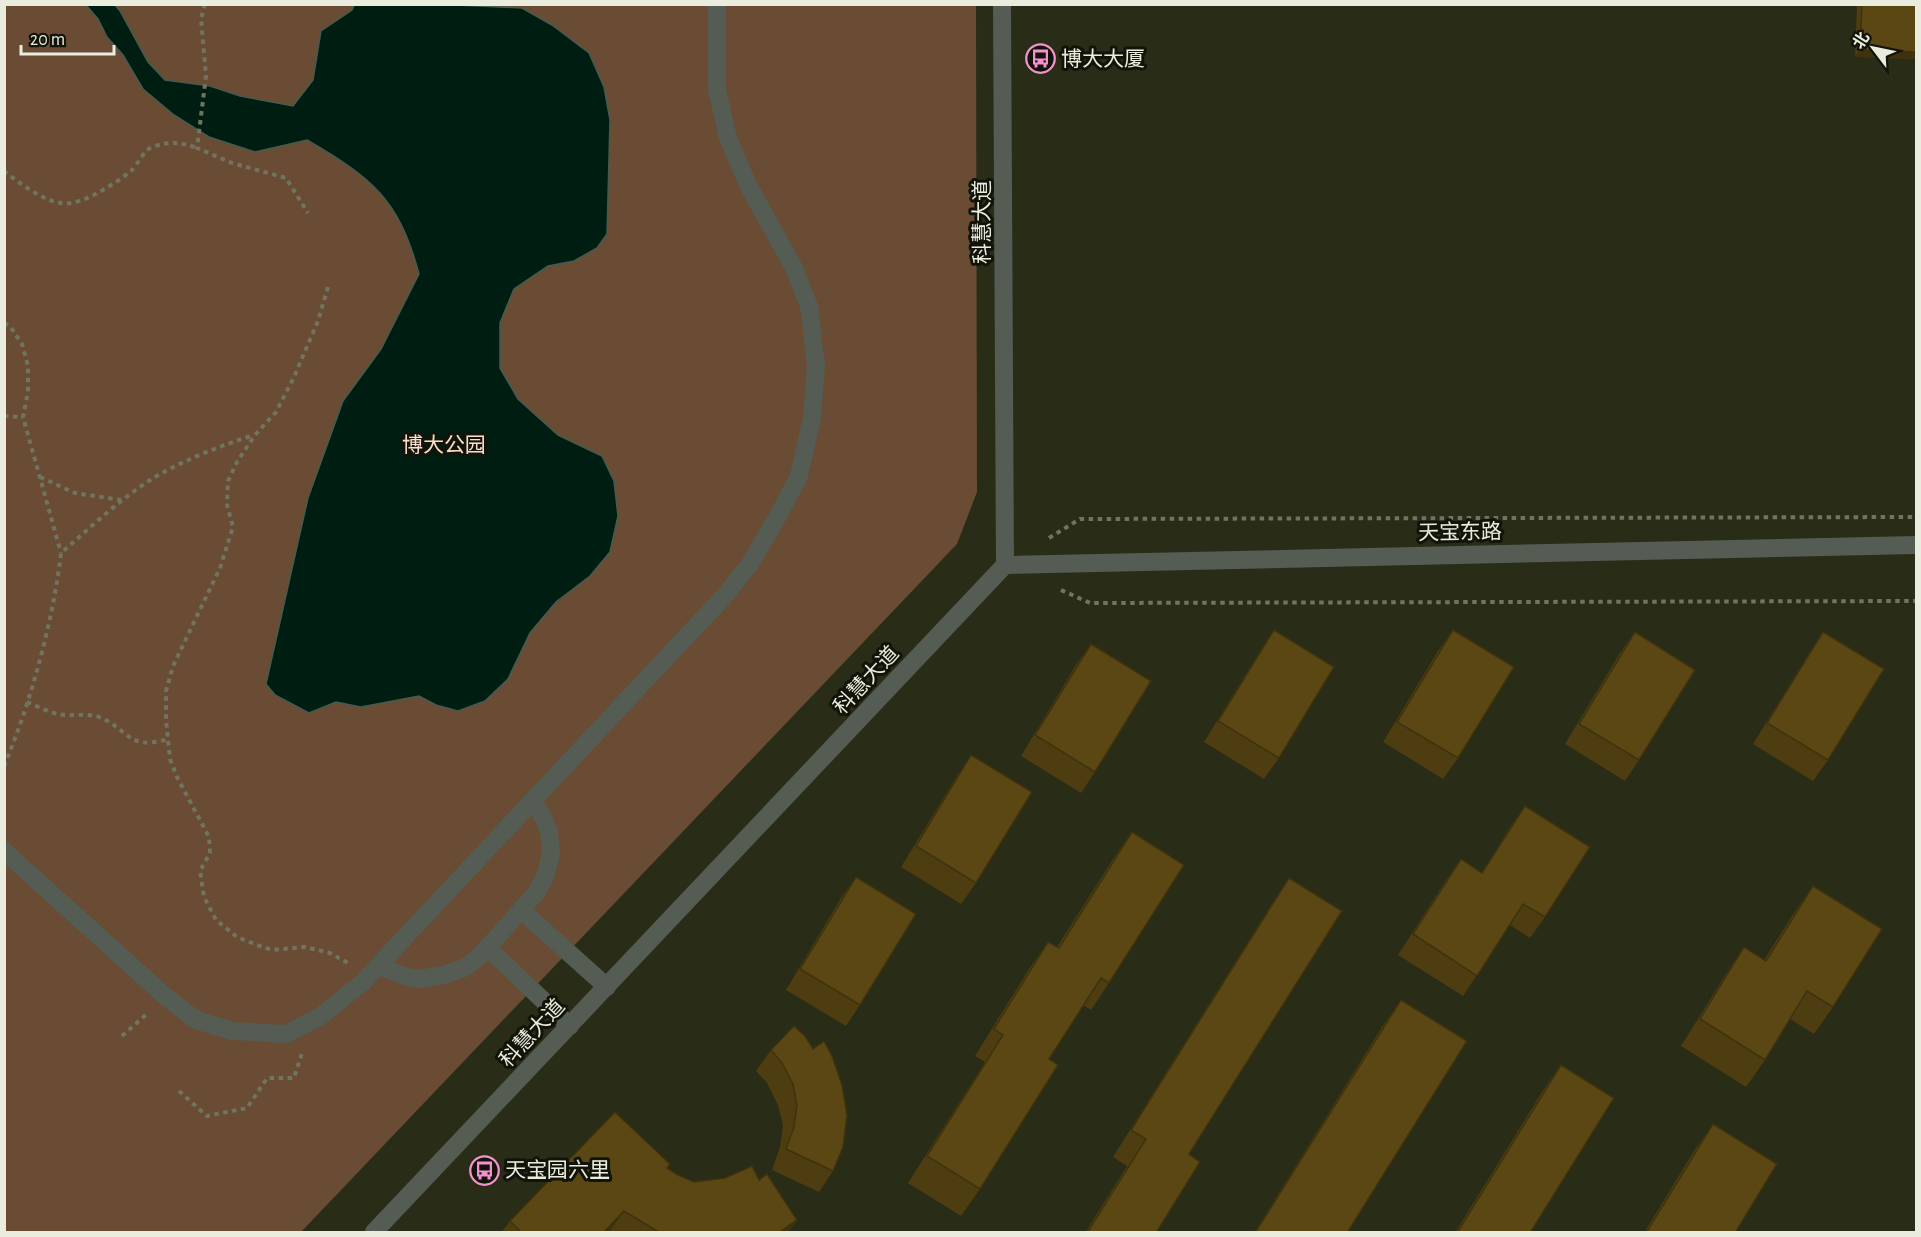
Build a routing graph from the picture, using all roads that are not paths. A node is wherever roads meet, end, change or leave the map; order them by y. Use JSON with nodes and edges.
{"nodes":[{"id":1,"x":717,"y":4,"type":"edge"},
{"id":2,"x":1002,"y":4,"type":"edge"},
{"id":3,"x":1917,"y":545,"type":"edge"},
{"id":4,"x":1005,"y":565,"type":"junction"},
{"id":5,"x":532,"y":801,"type":"junction"},
{"id":6,"x":4,"y":851,"type":"edge"},
{"id":7,"x":521,"y":910,"type":"junction"},
{"id":8,"x":487,"y":947,"type":"junction"},
{"id":9,"x":378,"y":966,"type":"junction"},
{"id":10,"x":607,"y":987,"type":"junction"},
{"id":11,"x":570,"y":1026,"type":"junction"},
{"id":12,"x":374,"y":1233,"type":"edge"}],
"edges":[{"from":1,"to":5,"type":"street"},
{"from":2,"to":4,"type":"street","name":"科慧大道"},
{"from":3,"to":4,"type":"street","name":"天宝东路"},
{"from":4,"to":10,"type":"street","name":"科慧大道"},
{"from":5,"to":7,"type":"street"},
{"from":5,"to":9,"type":"street"},
{"from":6,"to":9,"type":"street"},
{"from":7,"to":8,"type":"street"},
{"from":7,"to":10,"type":"street"},
{"from":8,"to":9,"type":"street"},
{"from":8,"to":11,"type":"street"},
{"from":10,"to":11,"type":"street","name":"科慧大道"},
{"from":11,"to":12,"type":"street","name":"科慧大道"}]}
